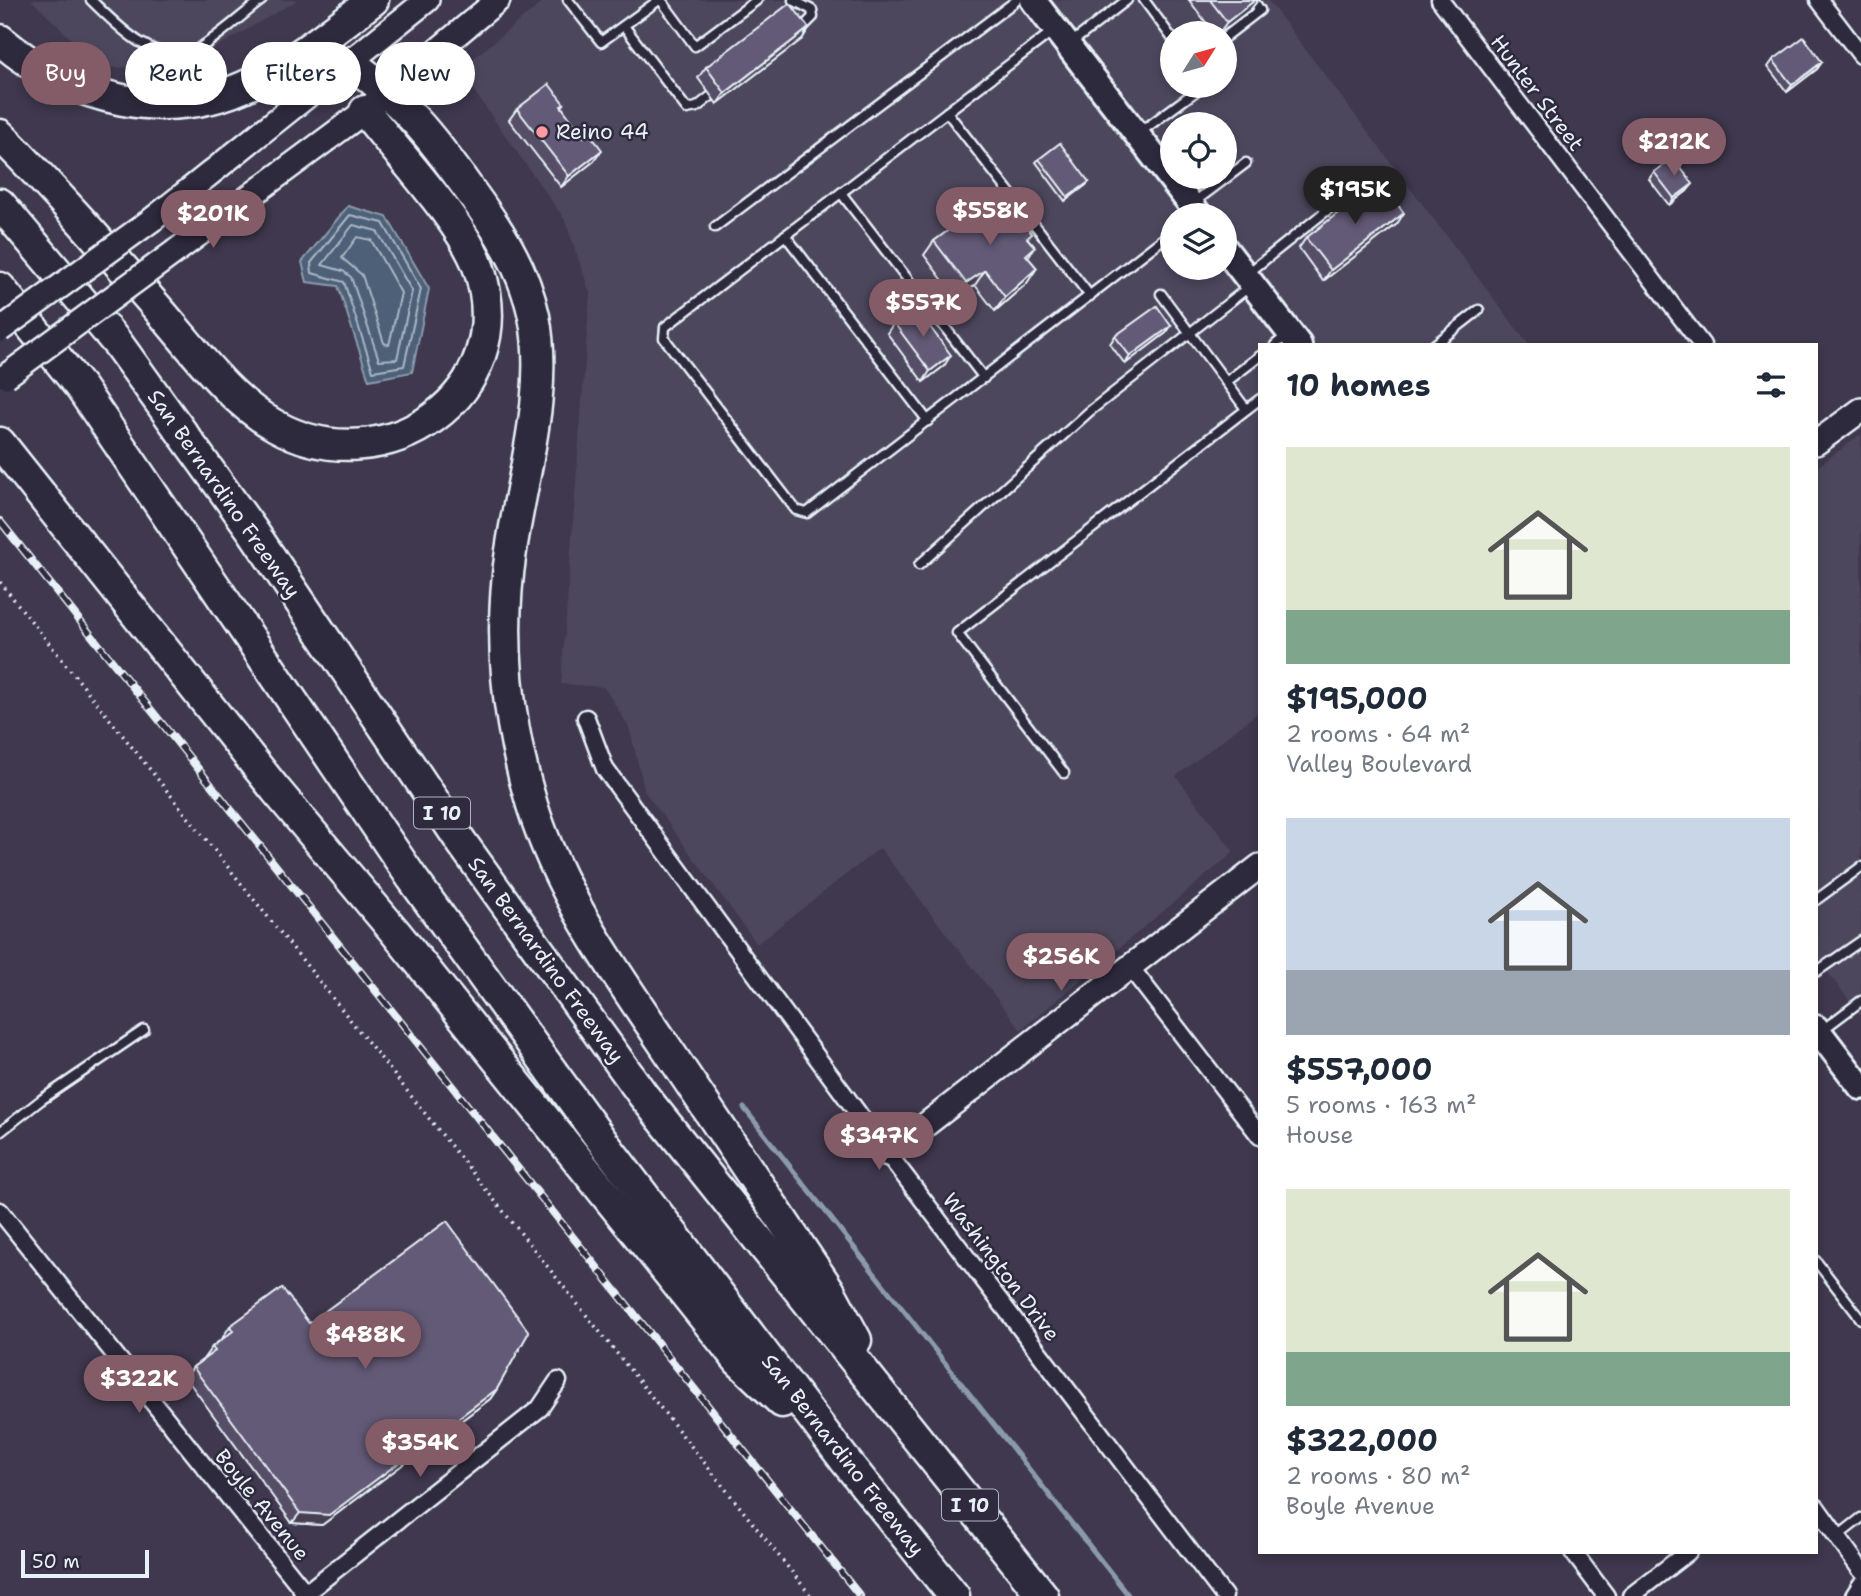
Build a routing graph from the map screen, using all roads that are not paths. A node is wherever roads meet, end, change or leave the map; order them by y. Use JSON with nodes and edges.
{"nodes":[{"id":1,"x":91,"y":0,"type":"edge"},
{"id":2,"x":262,"y":0,"type":"edge"},
{"id":3,"x":373,"y":0,"type":"edge"},
{"id":4,"x":427,"y":0,"type":"edge"},
{"id":5,"x":498,"y":0,"type":"edge"},
{"id":6,"x":568,"y":0,"type":"edge"},
{"id":7,"x":660,"y":0,"type":"edge"},
{"id":8,"x":757,"y":0,"type":"edge"},
{"id":9,"x":793,"y":0,"type":"edge"},
{"id":10,"x":1017,"y":0,"type":"edge"},
{"id":11,"x":1033,"y":0,"type":"edge"},
{"id":12,"x":1127,"y":0,"type":"edge"},
{"id":13,"x":1144,"y":0,"type":"edge"},
{"id":14,"x":1253,"y":0,"type":"edge"},
{"id":15,"x":1440,"y":0,"type":"edge"},
{"id":16,"x":1819,"y":0,"type":"edge"},
{"id":17,"x":648,"y":3,"type":"edge"},
{"id":18,"x":1160,"y":22,"type":"edge"},
{"id":19,"x":624,"y":26,"type":"junction"},
{"id":20,"x":1237,"y":28,"type":"edge"},
{"id":21,"x":797,"y":33,"type":"edge"},
{"id":22,"x":1062,"y":37,"type":"junction"},
{"id":23,"x":0,"y":40,"type":"edge"},
{"id":24,"x":448,"y":42,"type":"edge"},
{"id":25,"x":361,"y":53,"type":"edge"},
{"id":26,"x":1861,"y":55,"type":"edge"},
{"id":27,"x":711,"y":96,"type":"dead end"},
{"id":28,"x":1187,"y":98,"type":"edge"},
{"id":29,"x":375,"y":103,"type":"edge"},
{"id":30,"x":296,"y":105,"type":"edge"},
{"id":31,"x":403,"y":105,"type":"edge"},
{"id":32,"x":365,"y":111,"type":"junction"},
{"id":33,"x":947,"y":112,"type":"junction"},
{"id":34,"x":0,"y":135,"type":"edge"},
{"id":35,"x":1137,"y":135,"type":"junction"},
{"id":36,"x":1246,"y":163,"type":"dead end"},
{"id":37,"x":841,"y":193,"type":"junction"},
{"id":38,"x":1188,"y":203,"type":"edge"},
{"id":39,"x":1204,"y":203,"type":"edge"},
{"id":40,"x":1336,"y":203,"type":"dead end"},
{"id":41,"x":0,"y":204,"type":"edge"},
{"id":42,"x":715,"y":227,"type":"dead end"},
{"id":43,"x":785,"y":235,"type":"junction"},
{"id":44,"x":1160,"y":241,"type":"edge"},
{"id":45,"x":1237,"y":264,"type":"edge"},
{"id":46,"x":1249,"y":280,"type":"junction"},
{"id":47,"x":0,"y":288,"type":"edge"},
{"id":48,"x":1161,"y":294,"type":"dead end"},
{"id":49,"x":1090,"y":296,"type":"junction"},
{"id":50,"x":1479,"y":310,"type":"dead end"},
{"id":51,"x":0,"y":330,"type":"edge"},
{"id":52,"x":1191,"y":333,"type":"junction"},
{"id":53,"x":1288,"y":341,"type":"edge"},
{"id":54,"x":1437,"y":343,"type":"edge"},
{"id":55,"x":1700,"y":343,"type":"edge"},
{"id":56,"x":1258,"y":358,"type":"edge"},
{"id":57,"x":3,"y":378,"type":"edge"},
{"id":58,"x":984,"y":378,"type":"junction"},
{"id":59,"x":1226,"y":382,"type":"junction"},
{"id":60,"x":1258,"y":400,"type":"edge"},
{"id":61,"x":1246,"y":409,"type":"junction"},
{"id":62,"x":1861,"y":410,"type":"edge"},
{"id":63,"x":928,"y":421,"type":"junction"},
{"id":64,"x":1818,"y":442,"type":"edge"},
{"id":65,"x":0,"y":443,"type":"edge"},
{"id":66,"x":919,"y":565,"type":"dead end"},
{"id":67,"x":586,"y":718,"type":"dead end"},
{"id":68,"x":1064,"y":773,"type":"dead end"},
{"id":69,"x":1861,"y":867,"type":"edge"},
{"id":70,"x":1258,"y":868,"type":"edge"},
{"id":71,"x":1818,"y":899,"type":"edge"},
{"id":72,"x":1861,"y":941,"type":"edge"},
{"id":73,"x":1130,"y":967,"type":"junction"},
{"id":74,"x":1818,"y":971,"type":"edge"},
{"id":75,"x":1861,"y":1001,"type":"edge"},
{"id":76,"x":144,"y":1030,"type":"dead end"},
{"id":77,"x":1818,"y":1030,"type":"edge"},
{"id":78,"x":1861,"y":1087,"type":"edge"},
{"id":79,"x":0,"y":1132,"type":"edge"},
{"id":80,"x":1258,"y":1133,"type":"edge"},
{"id":81,"x":888,"y":1154,"type":"junction"},
{"id":82,"x":0,"y":1211,"type":"edge"},
{"id":83,"x":1818,"y":1264,"type":"edge"},
{"id":84,"x":1861,"y":1319,"type":"edge"},
{"id":85,"x":558,"y":1381,"type":"dead end"},
{"id":86,"x":897,"y":1413,"type":"junction"},
{"id":87,"x":844,"y":1459,"type":"junction"},
{"id":88,"x":1818,"y":1510,"type":"edge"},
{"id":89,"x":1861,"y":1518,"type":"edge"},
{"id":90,"x":1838,"y":1536,"type":"junction"},
{"id":91,"x":1574,"y":1554,"type":"edge"},
{"id":92,"x":1685,"y":1554,"type":"edge"},
{"id":93,"x":1861,"y":1570,"type":"edge"},
{"id":94,"x":1861,"y":1585,"type":"edge"},
{"id":95,"x":305,"y":1595,"type":"edge"},
{"id":96,"x":954,"y":1596,"type":"edge"},
{"id":97,"x":1043,"y":1596,"type":"edge"},
{"id":98,"x":1224,"y":1596,"type":"edge"},
{"id":99,"x":1606,"y":1596,"type":"edge"},
{"id":100,"x":1631,"y":1596,"type":"edge"},
{"id":101,"x":1854,"y":1596,"type":"edge"}],
"edges":[{"from":1,"to":2,"type":"lane"},
{"from":3,"to":23,"type":"highway"},
{"from":4,"to":25,"type":"main road"},
{"from":5,"to":24,"type":"main road"},
{"from":6,"to":19,"type":"lane"},
{"from":7,"to":8,"type":"lane"},
{"from":7,"to":17,"type":"lane"},
{"from":9,"to":21,"type":"lane"},
{"from":10,"to":42,"type":"lane"},
{"from":11,"to":22,"type":"main road"},
{"from":12,"to":22,"type":"lane"},
{"from":13,"to":18,"type":"lane"},
{"from":14,"to":20,"type":"lane"},
{"from":15,"to":55,"type":"street","name":"Hunter Street"},
{"from":16,"to":26,"type":"street"},
{"from":17,"to":19,"type":"lane"},
{"from":19,"to":27,"type":"lane"},
{"from":22,"to":33,"type":"lane"},
{"from":22,"to":35,"type":"main road"},
{"from":28,"to":35,"type":"lane"},
{"from":29,"to":32,"type":"main road"},
{"from":30,"to":51,"type":"main road","bridge":true},
{"from":31,"to":86,"type":"highway"},
{"from":32,"to":34,"type":"highway"},
{"from":32,"to":57,"type":"main road","bridge":true},
{"from":33,"to":37,"type":"lane"},
{"from":33,"to":49,"type":"lane"},
{"from":35,"to":38,"type":"main road"},
{"from":36,"to":39,"type":"lane"},
{"from":37,"to":43,"type":"lane"},
{"from":37,"to":58,"type":"lane"},
{"from":40,"to":46,"type":"lane"},
{"from":41,"to":86,"type":"highway","name":"San Bernardino Freeway","number":"I 10"},
{"from":43,"to":63,"type":"lane"},
{"from":43,"to":63,"type":"lane"},
{"from":44,"to":49,"type":"lane"},
{"from":45,"to":46,"type":"main road"},
{"from":46,"to":52,"type":"lane"},
{"from":46,"to":53,"type":"main road"},
{"from":47,"to":87,"type":"highway","name":"San Bernardino Freeway","number":"I 10"},
{"from":48,"to":52,"type":"lane"},
{"from":49,"to":58,"type":"lane"},
{"from":50,"to":54,"type":"lane"},
{"from":52,"to":59,"type":"lane"},
{"from":52,"to":66,"type":"lane"},
{"from":56,"to":59,"type":"lane"},
{"from":58,"to":63,"type":"lane"},
{"from":59,"to":61,"type":"lane"},
{"from":60,"to":61,"type":"lane"},
{"from":61,"to":68,"type":"lane"},
{"from":62,"to":64,"type":"main road"},
{"from":65,"to":87,"type":"highway"},
{"from":67,"to":81,"type":"street","name":"Washington Drive"},
{"from":69,"to":71,"type":"lane"},
{"from":70,"to":73,"type":"main road"},
{"from":72,"to":74,"type":"lane"},
{"from":73,"to":80,"type":"street"},
{"from":73,"to":81,"type":"main road"},
{"from":75,"to":77,"type":"lane"},
{"from":76,"to":79,"type":"lane"},
{"from":77,"to":78,"type":"main road"},
{"from":81,"to":98,"type":"street","name":"Washington Drive"},
{"from":82,"to":95,"type":"street","name":"Boyle Avenue"},
{"from":83,"to":84,"type":"lane"},
{"from":85,"to":95,"type":"street"},
{"from":86,"to":97,"type":"highway","name":"San Bernardino Freeway","number":"I 10"},
{"from":87,"to":96,"type":"highway","name":"San Bernardino Freeway","number":"I 10"},
{"from":88,"to":90,"type":"street"},
{"from":89,"to":90,"type":"lane"},
{"from":90,"to":93,"type":"street"},
{"from":91,"to":99,"type":"street"},
{"from":92,"to":100,"type":"street"},
{"from":94,"to":101,"type":"street"}]}
